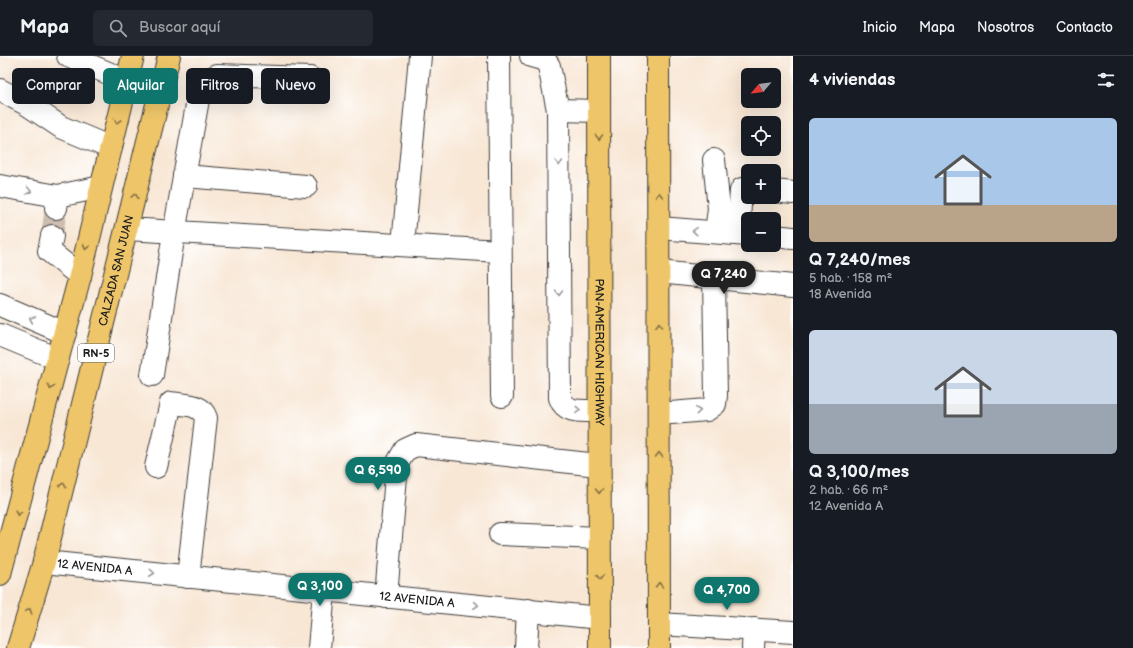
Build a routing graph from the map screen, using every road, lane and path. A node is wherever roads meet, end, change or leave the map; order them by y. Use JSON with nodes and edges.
{"nodes":[{"id":1,"x":68,"y":56,"type":"edge"},
{"id":2,"x":133,"y":56,"type":"edge"},
{"id":3,"x":169,"y":56,"type":"edge"},
{"id":4,"x":420,"y":56,"type":"edge"},
{"id":5,"x":499,"y":56,"type":"edge"},
{"id":6,"x":531,"y":56,"type":"edge"},
{"id":7,"x":599,"y":56,"type":"edge"},
{"id":8,"x":658,"y":56,"type":"edge"},
{"id":9,"x":130,"y":68,"type":"edge"},
{"id":10,"x":103,"y":71,"type":"edge"},
{"id":11,"x":261,"y":76,"type":"edge"},
{"id":12,"x":0,"y":90,"type":"edge"},
{"id":13,"x":122,"y":104,"type":"edge"},
{"id":14,"x":558,"y":110,"type":"junction"},
{"id":15,"x":599,"y":111,"type":"junction"},
{"id":16,"x":111,"y":148,"type":"junction"},
{"id":17,"x":714,"y":160,"type":"dead end"},
{"id":18,"x":184,"y":176,"type":"junction"},
{"id":19,"x":0,"y":186,"type":"edge"},
{"id":20,"x":306,"y":186,"type":"dead end"},
{"id":21,"x":101,"y":187,"type":"junction"},
{"id":22,"x":781,"y":192,"type":"edge"},
{"id":23,"x":793,"y":193,"type":"edge"},
{"id":24,"x":659,"y":228,"type":"junction"},
{"id":25,"x":126,"y":229,"type":"junction"},
{"id":26,"x":716,"y":232,"type":"junction"},
{"id":27,"x":174,"y":233,"type":"junction"},
{"id":28,"x":741,"y":234,"type":"edge"},
{"id":29,"x":52,"y":236,"type":"tunnel mouth"},
{"id":30,"x":781,"y":237,"type":"edge"},
{"id":31,"x":793,"y":238,"type":"edge"},
{"id":32,"x":403,"y":245,"type":"junction"},
{"id":33,"x":500,"y":250,"type":"junction"},
{"id":34,"x":659,"y":272,"type":"junction"},
{"id":35,"x":80,"y":276,"type":"junction"},
{"id":36,"x":714,"y":277,"type":"junction"},
{"id":37,"x":793,"y":286,"type":"edge"},
{"id":38,"x":0,"y":305,"type":"edge"},
{"id":39,"x":65,"y":333,"type":"junction"},
{"id":40,"x":0,"y":336,"type":"edge"},
{"id":41,"x":58,"y":359,"type":"junction"},
{"id":42,"x":152,"y":375,"type":"dead end"},
{"id":43,"x":502,"y":396,"type":"dead end"},
{"id":44,"x":599,"y":411,"type":"junction"},
{"id":45,"x":659,"y":414,"type":"junction"},
{"id":46,"x":598,"y":465,"type":"junction"},
{"id":47,"x":156,"y":467,"type":"dead end"},
{"id":48,"x":500,"y":534,"type":"dead end"},
{"id":49,"x":600,"y":538,"type":"junction"},
{"id":50,"x":44,"y":562,"type":"junction"},
{"id":51,"x":0,"y":574,"type":"edge"},
{"id":52,"x":188,"y":577,"type":"junction"},
{"id":53,"x":324,"y":591,"type":"junction"},
{"id":54,"x":386,"y":597,"type":"junction"},
{"id":55,"x":528,"y":610,"type":"junction"},
{"id":56,"x":600,"y":618,"type":"junction"},
{"id":57,"x":659,"y":624,"type":"junction"},
{"id":58,"x":793,"y":632,"type":"edge"},
{"id":59,"x":754,"y":639,"type":"edge"},
{"id":60,"x":18,"y":648,"type":"edge"},
{"id":61,"x":319,"y":648,"type":"edge"},
{"id":62,"x":526,"y":648,"type":"edge"},
{"id":63,"x":600,"y":648,"type":"edge"},
{"id":64,"x":659,"y":648,"type":"edge"}],
"edges":[{"from":1,"to":10,"type":"street"},
{"from":2,"to":9,"type":"main road","number":"RN-5"},
{"from":25,"to":3,"type":"main road","name":"CALZADA SAN JUAN","number":"RN-5","one_way":true},
{"from":4,"to":32,"type":"street"},
{"from":5,"to":33,"type":"street"},
{"from":6,"to":14,"type":"street"},
{"from":7,"to":15,"type":"main road","name":"PAN-AMERICAN HIGHWAY"},
{"from":24,"to":8,"type":"main road","one_way":true},
{"from":11,"to":18,"type":"street"},
{"from":12,"to":16,"type":"street"},
{"from":13,"to":16,"type":"main road","number":"RN-5","one_way":true},
{"from":14,"to":15,"type":"street"},
{"from":14,"to":44,"type":"street","one_way":true},
{"from":15,"to":44,"type":"main road","name":"PAN-AMERICAN HIGHWAY","one_way":true},
{"from":16,"to":21,"type":"main road","number":"RN-5"},
{"from":17,"to":26,"type":"street"},
{"from":18,"to":20,"type":"street"},
{"from":18,"to":27,"type":"street"},
{"from":19,"to":21,"type":"street","one_way":true},
{"from":21,"to":35,"type":"main road","number":"RN-5","one_way":true},
{"from":22,"to":23,"type":"street"},
{"from":26,"to":24,"type":"street","one_way":true},
{"from":24,"to":34,"type":"main road"},
{"from":25,"to":27,"type":"street"},
{"from":50,"to":25,"type":"main road","name":"CALZADA SAN JUAN","number":"RN-5","one_way":true},
{"from":26,"to":28,"type":"street"},
{"from":27,"to":32,"type":"street"},
{"from":27,"to":42,"type":"street"},
{"from":29,"to":35,"type":"street"},
{"from":30,"to":31,"type":"street"},
{"from":32,"to":33,"type":"street"},
{"from":33,"to":43,"type":"street"},
{"from":34,"to":36,"type":"street"},
{"from":45,"to":34,"type":"main road","one_way":true},
{"from":35,"to":39,"type":"main road","number":"RN-5"},
{"from":36,"to":37,"type":"street"},
{"from":45,"to":36,"type":"street","one_way":true},
{"from":39,"to":38,"type":"street","one_way":true},
{"from":39,"to":41,"type":"main road","number":"RN-5"},
{"from":40,"to":41,"type":"street"},
{"from":41,"to":51,"type":"main road","number":"RN-5","one_way":true},
{"from":44,"to":46,"type":"main road","name":"PAN-AMERICAN HIGHWAY"},
{"from":57,"to":45,"type":"main road","one_way":true},
{"from":46,"to":49,"type":"main road","name":"PAN-AMERICAN HIGHWAY","one_way":true},
{"from":46,"to":54,"type":"street"},
{"from":47,"to":52,"type":"street"},
{"from":48,"to":49,"type":"street"},
{"from":49,"to":56,"type":"main road","name":"PAN-AMERICAN HIGHWAY","one_way":true},
{"from":50,"to":52,"type":"street","name":"12 AVENIDA A","one_way":true},
{"from":60,"to":50,"type":"main road","name":"CALZADA SAN JUAN","number":"RN-5","one_way":true},
{"from":52,"to":53,"type":"street","name":"12 AVENIDA A"},
{"from":53,"to":54,"type":"street","name":"12 AVENIDA A"},
{"from":53,"to":61,"type":"street"},
{"from":54,"to":55,"type":"street","name":"12 AVENIDA A","one_way":true},
{"from":55,"to":56,"type":"street","name":"12 AVENIDA A"},
{"from":55,"to":62,"type":"street"},
{"from":56,"to":63,"type":"main road","name":"PAN-AMERICAN HIGHWAY"},
{"from":57,"to":59,"type":"street"},
{"from":57,"to":64,"type":"main road"},
{"from":58,"to":59,"type":"street"}]}
